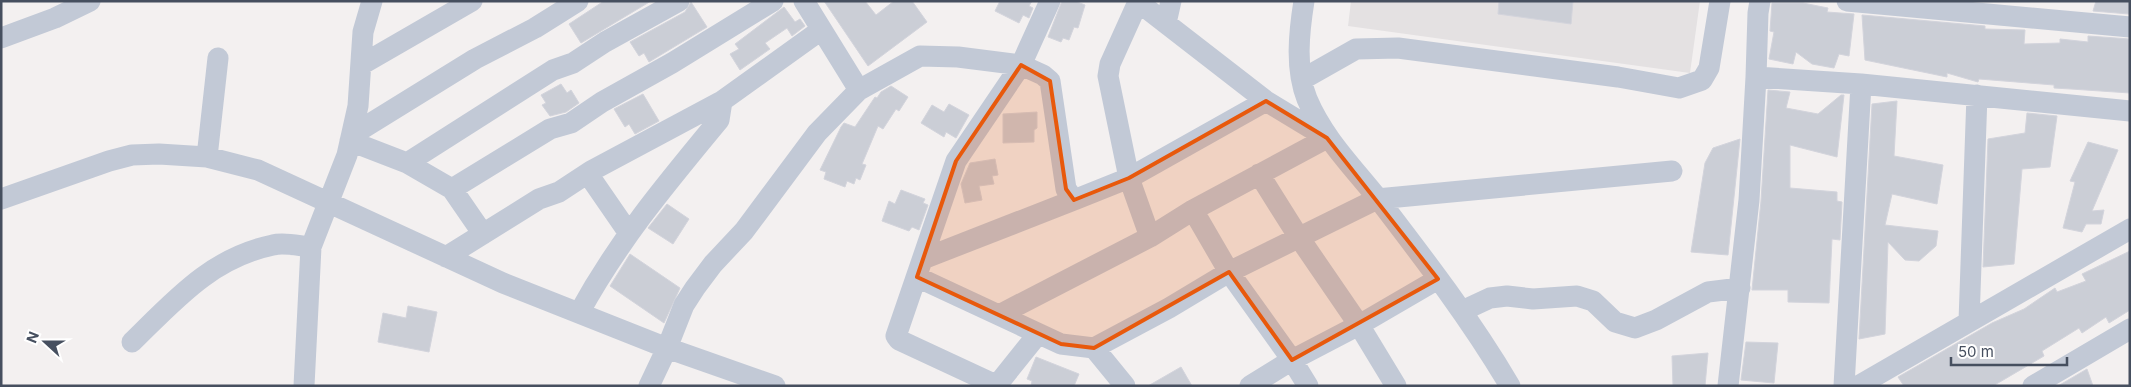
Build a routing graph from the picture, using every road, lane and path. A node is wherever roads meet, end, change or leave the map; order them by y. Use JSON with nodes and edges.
{"nodes":[{"id":1,"x":90,"y":1,"type":"edge"},
{"id":2,"x":372,"y":1,"type":"edge"},
{"id":3,"x":472,"y":1,"type":"edge"},
{"id":4,"x":578,"y":1,"type":"edge"},
{"id":5,"x":679,"y":1,"type":"edge"},
{"id":6,"x":774,"y":1,"type":"edge"},
{"id":7,"x":804,"y":1,"type":"edge"},
{"id":8,"x":1050,"y":1,"type":"edge"},
{"id":9,"x":1138,"y":1,"type":"edge"},
{"id":10,"x":1171,"y":1,"type":"edge"},
{"id":11,"x":1304,"y":1,"type":"edge"},
{"id":12,"x":1720,"y":1,"type":"edge"},
{"id":13,"x":1760,"y":1,"type":"edge"},
{"id":14,"x":1847,"y":1,"type":"edge"},
{"id":15,"x":1961,"y":6,"type":"edge"},
{"id":16,"x":52,"y":10,"type":"edge"},
{"id":17,"x":1166,"y":24,"type":"junction"},
{"id":18,"x":2130,"y":27,"type":"edge"},
{"id":19,"x":821,"y":30,"type":"junction"},
{"id":20,"x":1,"y":38,"type":"edge"},
{"id":21,"x":218,"y":58,"type":"dead end"},
{"id":22,"x":362,"y":65,"type":"junction"},
{"id":23,"x":1021,"y":66,"type":"junction"},
{"id":24,"x":1756,"y":77,"type":"junction"},
{"id":25,"x":1303,"y":79,"type":"junction"},
{"id":26,"x":1861,"y":84,"type":"junction"},
{"id":27,"x":859,"y":90,"type":"junction"},
{"id":28,"x":1977,"y":95,"type":"junction"},
{"id":29,"x":722,"y":101,"type":"junction"},
{"id":30,"x":1266,"y":101,"type":"junction"},
{"id":31,"x":2130,"y":111,"type":"edge"},
{"id":32,"x":351,"y":138,"type":"junction"},
{"id":33,"x":1327,"y":138,"type":"junction"},
{"id":34,"x":207,"y":157,"type":"junction"},
{"id":35,"x":407,"y":163,"type":"junction"},
{"id":36,"x":1672,"y":171,"type":"dead end"},
{"id":37,"x":588,"y":174,"type":"junction"},
{"id":38,"x":1258,"y":174,"type":"junction"},
{"id":39,"x":1129,"y":178,"type":"junction"},
{"id":40,"x":452,"y":189,"type":"junction"},
{"id":41,"x":1,"y":199,"type":"edge"},
{"id":42,"x":1378,"y":199,"type":"junction"},
{"id":43,"x":1074,"y":200,"type":"junction"},
{"id":44,"x":330,"y":202,"type":"junction"},
{"id":45,"x":1193,"y":210,"type":"junction"},
{"id":46,"x":2130,"y":229,"type":"edge"},
{"id":47,"x":628,"y":232,"type":"junction"},
{"id":48,"x":483,"y":234,"type":"junction"},
{"id":49,"x":1298,"y":236,"type":"junction"},
{"id":50,"x":1150,"y":237,"type":"junction"},
{"id":51,"x":311,"y":247,"type":"junction"},
{"id":52,"x":446,"y":258,"type":"junction"},
{"id":53,"x":920,"y":268,"type":"junction"},
{"id":54,"x":1229,"y":272,"type":"junction"},
{"id":55,"x":1438,"y":279,"type":"junction"},
{"id":56,"x":1740,"y":288,"type":"junction"},
{"id":57,"x":1462,"y":311,"type":"junction"},
{"id":58,"x":579,"y":313,"type":"junction"},
{"id":59,"x":1000,"y":315,"type":"junction"},
{"id":60,"x":1969,"y":321,"type":"junction"},
{"id":61,"x":1359,"y":324,"type":"junction"},
{"id":62,"x":2130,"y":329,"type":"edge"},
{"id":63,"x":1038,"y":334,"type":"junction"},
{"id":64,"x":132,"y":342,"type":"dead end"},
{"id":65,"x":667,"y":348,"type":"junction"},
{"id":66,"x":1094,"y":348,"type":"junction"},
{"id":67,"x":1292,"y":360,"type":"junction"},
{"id":68,"x":997,"y":385,"type":"edge"},
{"id":69,"x":304,"y":386,"type":"edge"},
{"id":70,"x":649,"y":386,"type":"edge"},
{"id":71,"x":775,"y":386,"type":"edge"},
{"id":72,"x":1125,"y":386,"type":"edge"},
{"id":73,"x":1250,"y":386,"type":"edge"},
{"id":74,"x":1308,"y":386,"type":"edge"},
{"id":75,"x":1396,"y":386,"type":"edge"},
{"id":76,"x":1510,"y":386,"type":"edge"},
{"id":77,"x":1728,"y":386,"type":"edge"},
{"id":78,"x":1844,"y":386,"type":"edge"},
{"id":79,"x":1858,"y":386,"type":"edge"},
{"id":80,"x":2033,"y":386,"type":"edge"}],
"edges":[{"from":1,"to":16,"type":"street"},
{"from":2,"to":22,"type":"street"},
{"from":3,"to":22,"type":"street"},
{"from":4,"to":32,"type":"street"},
{"from":5,"to":35,"type":"street"},
{"from":6,"to":40,"type":"street"},
{"from":7,"to":19,"type":"street"},
{"from":8,"to":23,"type":"street"},
{"from":9,"to":17,"type":"street"},
{"from":9,"to":39,"type":"street"},
{"from":10,"to":17,"type":"street"},
{"from":11,"to":25,"type":"street"},
{"from":12,"to":25,"type":"street"},
{"from":13,"to":24,"type":"street"},
{"from":14,"to":15,"type":"street"},
{"from":15,"to":18,"type":"street"},
{"from":16,"to":20,"type":"street"},
{"from":17,"to":30,"type":"street"},
{"from":19,"to":27,"type":"street"},
{"from":19,"to":29,"type":"street"},
{"from":21,"to":34,"type":"street"},
{"from":22,"to":32,"type":"street"},
{"from":23,"to":27,"type":"street"},
{"from":23,"to":43,"type":"street"},
{"from":23,"to":53,"type":"street"},
{"from":24,"to":26,"type":"street"},
{"from":24,"to":56,"type":"street"},
{"from":25,"to":33,"type":"street"},
{"from":26,"to":28,"type":"street"},
{"from":26,"to":78,"type":"street"},
{"from":27,"to":65,"type":"street"},
{"from":28,"to":31,"type":"street"},
{"from":28,"to":60,"type":"street"},
{"from":29,"to":37,"type":"street"},
{"from":29,"to":47,"type":"street"},
{"from":30,"to":33,"type":"street"},
{"from":30,"to":39,"type":"street"},
{"from":32,"to":35,"type":"street"},
{"from":32,"to":44,"type":"street"},
{"from":33,"to":38,"type":"street"},
{"from":33,"to":42,"type":"street"},
{"from":34,"to":41,"type":"street"},
{"from":34,"to":44,"type":"street"},
{"from":35,"to":40,"type":"street"},
{"from":36,"to":42,"type":"street"},
{"from":37,"to":47,"type":"street"},
{"from":37,"to":48,"type":"street"},
{"from":38,"to":45,"type":"street"},
{"from":38,"to":49,"type":"street"},
{"from":39,"to":43,"type":"street"},
{"from":39,"to":50,"type":"street"},
{"from":40,"to":48,"type":"street"},
{"from":42,"to":49,"type":"street"},
{"from":42,"to":55,"type":"street"},
{"from":43,"to":53,"type":"street"},
{"from":44,"to":51,"type":"street"},
{"from":44,"to":52,"type":"street"},
{"from":45,"to":50,"type":"street"},
{"from":45,"to":54,"type":"street"},
{"from":46,"to":60,"type":"street"},
{"from":47,"to":58,"type":"street"},
{"from":48,"to":52,"type":"street"},
{"from":49,"to":54,"type":"street"},
{"from":49,"to":61,"type":"street"},
{"from":50,"to":59,"type":"street"},
{"from":51,"to":64,"type":"street"},
{"from":51,"to":69,"type":"street"},
{"from":52,"to":58,"type":"street"},
{"from":53,"to":59,"type":"street"},
{"from":53,"to":68,"type":"street"},
{"from":54,"to":66,"type":"street"},
{"from":54,"to":67,"type":"street"},
{"from":55,"to":57,"type":"street"},
{"from":55,"to":61,"type":"street"},
{"from":56,"to":57,"type":"street"},
{"from":56,"to":77,"type":"street"},
{"from":57,"to":76,"type":"street"},
{"from":58,"to":65,"type":"street"},
{"from":59,"to":63,"type":"street"},
{"from":60,"to":79,"type":"street"},
{"from":61,"to":67,"type":"street"},
{"from":61,"to":75,"type":"street"},
{"from":62,"to":80,"type":"street"},
{"from":63,"to":66,"type":"street"},
{"from":63,"to":68,"type":"street"},
{"from":65,"to":70,"type":"street"},
{"from":65,"to":71,"type":"street"},
{"from":66,"to":72,"type":"street"},
{"from":67,"to":73,"type":"street"},
{"from":67,"to":74,"type":"street"}]}
